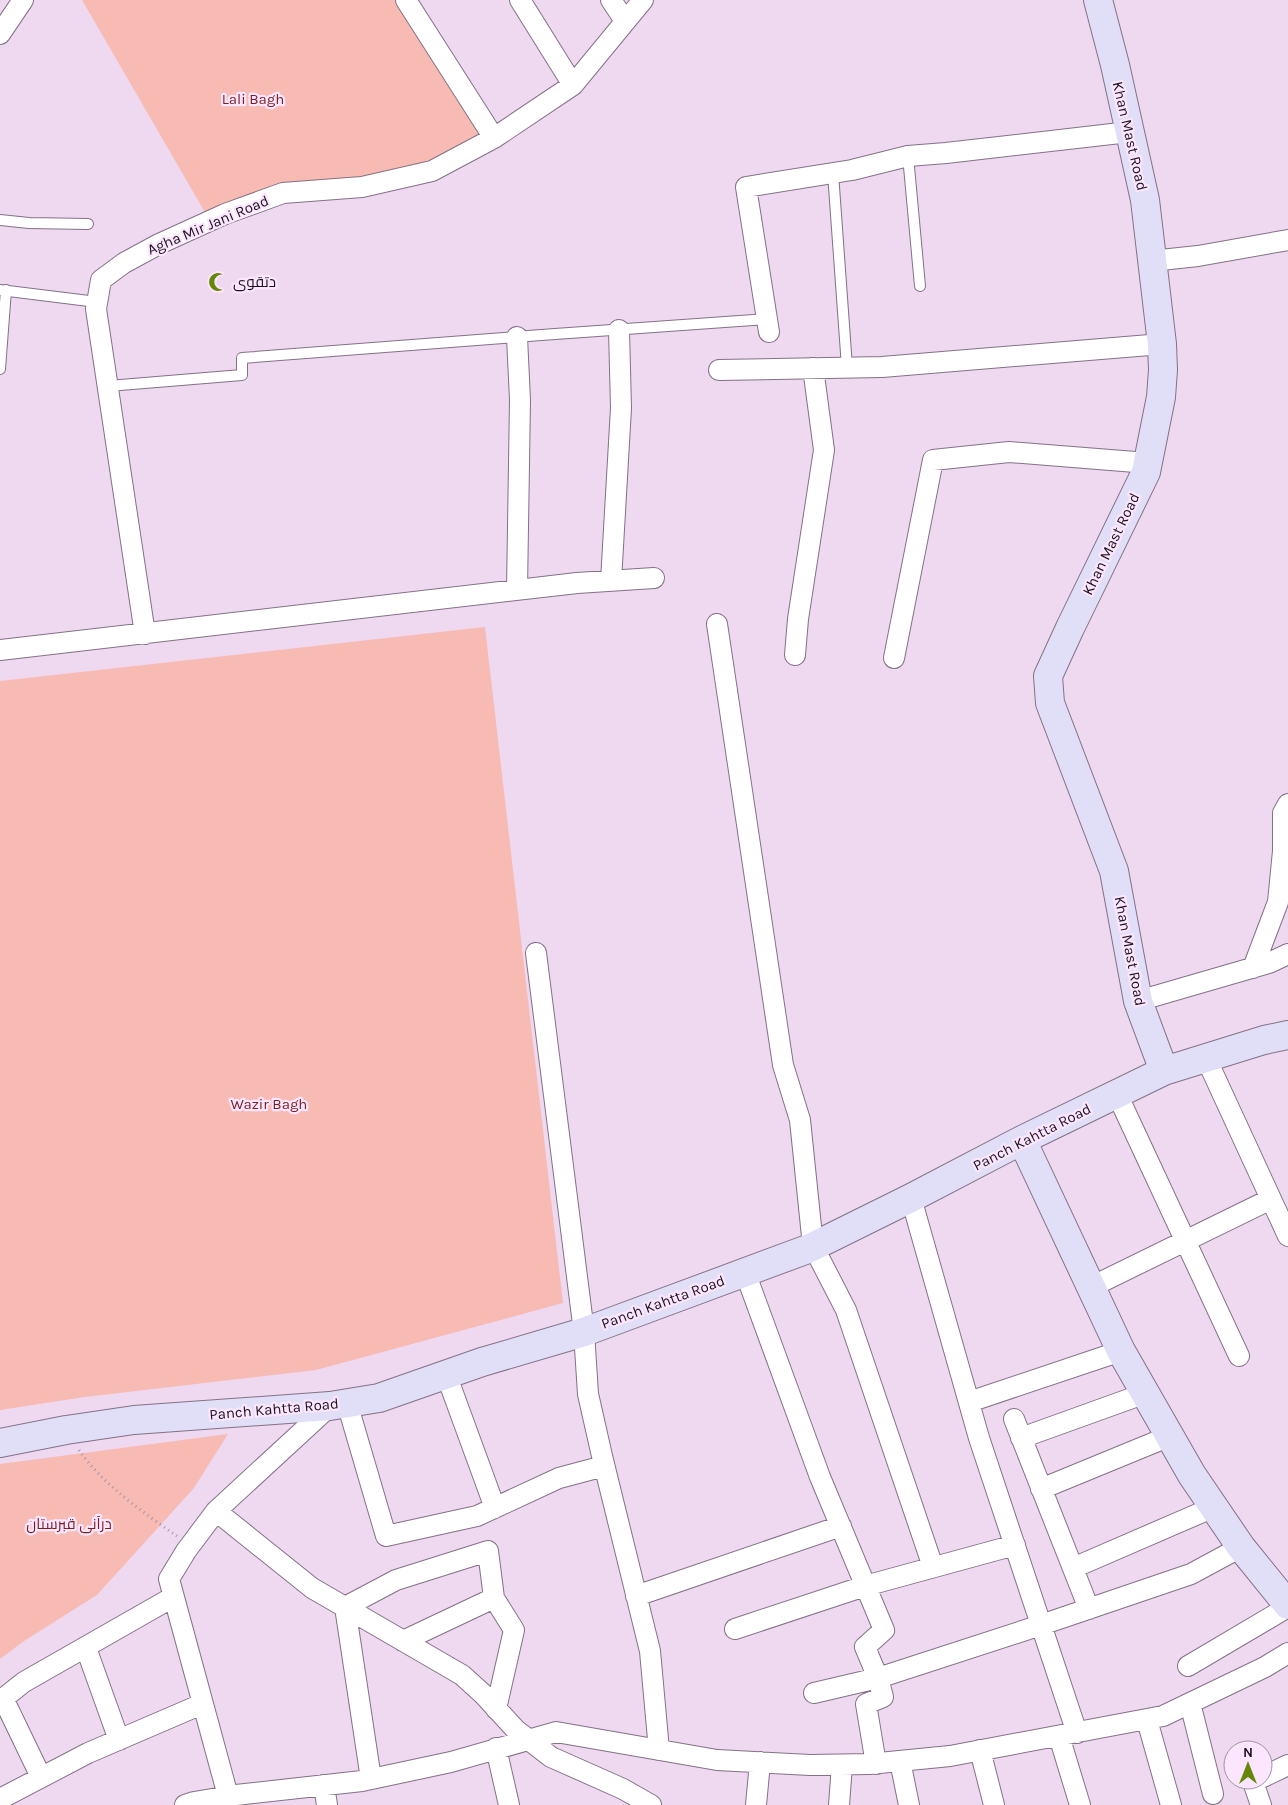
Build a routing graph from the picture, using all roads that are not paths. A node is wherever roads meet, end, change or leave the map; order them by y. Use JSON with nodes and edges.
{"nodes":[{"id":1,"x":23,"y":0,"type":"edge"},
{"id":2,"x":406,"y":0,"type":"edge"},
{"id":3,"x":520,"y":0,"type":"edge"},
{"id":4,"x":611,"y":0,"type":"edge"},
{"id":5,"x":643,"y":0,"type":"edge"},
{"id":6,"x":1098,"y":0,"type":"edge"},
{"id":7,"x":625,"y":21,"type":"junction"},
{"id":8,"x":0,"y":34,"type":"edge"},
{"id":9,"x":573,"y":86,"type":"junction"},
{"id":10,"x":1129,"y":132,"type":"junction"},
{"id":11,"x":494,"y":138,"type":"junction"},
{"id":12,"x":908,"y":156,"type":"junction"},
{"id":13,"x":833,"y":173,"type":"junction"},
{"id":14,"x":0,"y":220,"type":"edge"},
{"id":15,"x":88,"y":224,"type":"dead end"},
{"id":16,"x":1288,"y":240,"type":"edge"},
{"id":17,"x":1151,"y":261,"type":"junction"},
{"id":18,"x":920,"y":286,"type":"dead end"},
{"id":19,"x":3,"y":290,"type":"edge"},
{"id":20,"x":97,"y":302,"type":"junction"},
{"id":21,"x":768,"y":326,"type":"joint"},
{"id":22,"x":619,"y":330,"type":"junction"},
{"id":23,"x":517,"y":337,"type":"junction"},
{"id":24,"x":1162,"y":344,"type":"junction"},
{"id":25,"x":847,"y":367,"type":"junction"},
{"id":26,"x":0,"y":368,"type":"edge"},
{"id":27,"x":813,"y":368,"type":"junction"},
{"id":28,"x":719,"y":370,"type":"dead end"},
{"id":29,"x":108,"y":386,"type":"junction"},
{"id":30,"x":1148,"y":463,"type":"junction"},
{"id":31,"x":654,"y":578,"type":"dead end"},
{"id":32,"x":611,"y":581,"type":"junction"},
{"id":33,"x":518,"y":590,"type":"junction"},
{"id":34,"x":717,"y":624,"type":"dead end"},
{"id":35,"x":145,"y":634,"type":"junction"},
{"id":36,"x":0,"y":650,"type":"edge"},
{"id":37,"x":796,"y":655,"type":"dead end"},
{"id":38,"x":894,"y":658,"type":"dead end"},
{"id":39,"x":1288,"y":804,"type":"edge"},
{"id":40,"x":536,"y":953,"type":"dead end"},
{"id":41,"x":1288,"y":954,"type":"edge"},
{"id":42,"x":1253,"y":968,"type":"junction"},
{"id":43,"x":1138,"y":1001,"type":"junction"},
{"id":44,"x":1288,"y":1036,"type":"edge"},
{"id":45,"x":1206,"y":1058,"type":"junction"},
{"id":46,"x":1164,"y":1071,"type":"junction"},
{"id":47,"x":1117,"y":1094,"type":"junction"},
{"id":48,"x":1022,"y":1140,"type":"junction"},
{"id":49,"x":911,"y":1198,"type":"junction"},
{"id":50,"x":1271,"y":1199,"type":"junction"},
{"id":51,"x":1288,"y":1236,"type":"edge"},
{"id":52,"x":1186,"y":1241,"type":"junction"},
{"id":53,"x":813,"y":1246,"type":"junction"},
{"id":54,"x":745,"y":1272,"type":"junction"},
{"id":55,"x":1091,"y":1287,"type":"junction"},
{"id":56,"x":584,"y":1332,"type":"junction"},
{"id":57,"x":1121,"y":1351,"type":"junction"},
{"id":58,"x":1239,"y":1356,"type":"dead end"},
{"id":59,"x":446,"y":1374,"type":"junction"},
{"id":60,"x":1146,"y":1393,"type":"junction"},
{"id":61,"x":969,"y":1402,"type":"junction"},
{"id":62,"x":338,"y":1404,"type":"junction"},
{"id":63,"x":1014,"y":1419,"type":"dead end"},
{"id":64,"x":1170,"y":1436,"type":"junction"},
{"id":65,"x":1021,"y":1438,"type":"junction"},
{"id":66,"x":0,"y":1442,"type":"edge"},
{"id":67,"x":604,"y":1466,"type":"junction"},
{"id":68,"x":1042,"y":1489,"type":"junction"},
{"id":69,"x":1214,"y":1506,"type":"junction"},
{"id":70,"x":495,"y":1508,"type":"junction"},
{"id":71,"x":216,"y":1511,"type":"junction"},
{"id":72,"x":840,"y":1526,"type":"junction"},
{"id":73,"x":1015,"y":1545,"type":"junction"},
{"id":74,"x":1241,"y":1547,"type":"junction"},
{"id":75,"x":933,"y":1567,"type":"junction"},
{"id":76,"x":1072,"y":1568,"type":"junction"},
{"id":77,"x":866,"y":1586,"type":"junction"},
{"id":78,"x":636,"y":1596,"type":"junction"},
{"id":79,"x":173,"y":1597,"type":"junction"},
{"id":80,"x":494,"y":1598,"type":"junction"},
{"id":81,"x":1288,"y":1606,"type":"edge"},
{"id":82,"x":346,"y":1608,"type":"junction"},
{"id":83,"x":1089,"y":1609,"type":"junction"},
{"id":84,"x":1042,"y":1625,"type":"junction"},
{"id":85,"x":736,"y":1629,"type":"dead end"},
{"id":86,"x":403,"y":1640,"type":"junction"},
{"id":87,"x":86,"y":1648,"type":"junction"},
{"id":88,"x":1288,"y":1653,"type":"edge"},
{"id":89,"x":1188,"y":1666,"type":"dead end"},
{"id":90,"x":878,"y":1678,"type":"junction"},
{"id":91,"x":814,"y":1693,"type":"dead end"},
{"id":92,"x":2,"y":1699,"type":"edge"},
{"id":93,"x":1190,"y":1703,"type":"junction"},
{"id":94,"x":202,"y":1704,"type":"junction"},
{"id":95,"x":496,"y":1709,"type":"junction"},
{"id":96,"x":1147,"y":1720,"type":"junction"},
{"id":97,"x":1068,"y":1735,"type":"junction"},
{"id":98,"x":528,"y":1739,"type":"junction"},
{"id":99,"x":120,"y":1740,"type":"junction"},
{"id":100,"x":496,"y":1748,"type":"junction"},
{"id":101,"x":659,"y":1750,"type":"junction"},
{"id":102,"x":980,"y":1750,"type":"junction"},
{"id":103,"x":900,"y":1761,"type":"junction"},
{"id":104,"x":760,"y":1762,"type":"junction"},
{"id":105,"x":876,"y":1764,"type":"junction"},
{"id":106,"x":842,"y":1765,"type":"junction"},
{"id":107,"x":1288,"y":1765,"type":"edge"},
{"id":108,"x":1273,"y":1772,"type":"edge"},
{"id":109,"x":41,"y":1777,"type":"junction"},
{"id":110,"x":371,"y":1779,"type":"junction"},
{"id":111,"x":324,"y":1785,"type":"junction"},
{"id":112,"x":1256,"y":1790,"type":"edge"},
{"id":113,"x":1213,"y":1794,"type":"dead end"},
{"id":114,"x":228,"y":1796,"type":"junction"},
{"id":115,"x":0,"y":1799,"type":"edge"},
{"id":116,"x":207,"y":1802,"type":"edge"},
{"id":117,"x":185,"y":1805,"type":"edge"},
{"id":118,"x":328,"y":1805,"type":"edge"},
{"id":119,"x":509,"y":1805,"type":"edge"},
{"id":120,"x":651,"y":1805,"type":"edge"},
{"id":121,"x":756,"y":1805,"type":"edge"},
{"id":122,"x":838,"y":1805,"type":"edge"},
{"id":123,"x":909,"y":1805,"type":"edge"},
{"id":124,"x":994,"y":1805,"type":"edge"},
{"id":125,"x":1080,"y":1805,"type":"edge"},
{"id":126,"x":1171,"y":1805,"type":"edge"},
{"id":127,"x":1261,"y":1805,"type":"edge"}],
"edges":[{"from":1,"to":8,"type":"street"},
{"from":2,"to":11,"type":"street"},
{"from":3,"to":9,"type":"street"},
{"from":4,"to":7,"type":"street"},
{"from":5,"to":7,"type":"street","name":"Agha Mir Jani Road"},
{"from":6,"to":10,"type":"main road","name":"Khan Mast Road"},
{"from":7,"to":9,"type":"street","name":"Agha Mir Jani Road"},
{"from":9,"to":11,"type":"street","name":"Agha Mir Jani Road"},
{"from":10,"to":12,"type":"street"},
{"from":10,"to":17,"type":"main road","name":"Khan Mast Road"},
{"from":11,"to":20,"type":"street","name":"Agha Mir Jani Road"},
{"from":12,"to":13,"type":"street"},
{"from":12,"to":18,"type":"lane"},
{"from":13,"to":21,"type":"street"},
{"from":13,"to":25,"type":"lane"},
{"from":14,"to":15,"type":"lane"},
{"from":16,"to":17,"type":"street"},
{"from":17,"to":24,"type":"main road","name":"Khan Mast Road"},
{"from":19,"to":20,"type":"lane"},
{"from":19,"to":26,"type":"lane"},
{"from":20,"to":29,"type":"street","name":"Agha Mir Jani Road"},
{"from":21,"to":22,"type":"lane"},
{"from":22,"to":23,"type":"lane"},
{"from":22,"to":32,"type":"street"},
{"from":23,"to":29,"type":"lane"},
{"from":23,"to":33,"type":"street"},
{"from":24,"to":25,"type":"street"},
{"from":24,"to":30,"type":"main road","name":"Khan Mast Road"},
{"from":25,"to":27,"type":"street"},
{"from":27,"to":28,"type":"street"},
{"from":27,"to":37,"type":"street"},
{"from":29,"to":35,"type":"street","name":"Agha Mir Jani Road"},
{"from":30,"to":38,"type":"street"},
{"from":30,"to":43,"type":"main road","name":"Khan Mast Road"},
{"from":31,"to":32,"type":"street"},
{"from":32,"to":33,"type":"street"},
{"from":33,"to":35,"type":"street"},
{"from":34,"to":53,"type":"street"},
{"from":35,"to":36,"type":"street"},
{"from":39,"to":42,"type":"street"},
{"from":40,"to":56,"type":"street"},
{"from":41,"to":42,"type":"street"},
{"from":42,"to":43,"type":"street"},
{"from":43,"to":46,"type":"main road","name":"Khan Mast Road"},
{"from":44,"to":45,"type":"main road","name":"Panch Kahtta Road"},
{"from":45,"to":46,"type":"main road","name":"Panch Kahtta Road"},
{"from":45,"to":50,"type":"street"},
{"from":46,"to":47,"type":"main road","name":"Panch Kahtta Road"},
{"from":47,"to":48,"type":"main road","name":"Panch Kahtta Road"},
{"from":47,"to":52,"type":"street"},
{"from":48,"to":49,"type":"main road","name":"Panch Kahtta Road"},
{"from":48,"to":55,"type":"main road"},
{"from":49,"to":53,"type":"main road","name":"Panch Kahtta Road"},
{"from":49,"to":61,"type":"street"},
{"from":50,"to":51,"type":"street"},
{"from":50,"to":52,"type":"street"},
{"from":52,"to":55,"type":"street"},
{"from":52,"to":58,"type":"street"},
{"from":53,"to":54,"type":"main road","name":"Panch Kahtta Road"},
{"from":53,"to":75,"type":"street"},
{"from":54,"to":56,"type":"main road","name":"Panch Kahtta Road"},
{"from":54,"to":72,"type":"street"},
{"from":55,"to":57,"type":"main road"},
{"from":56,"to":59,"type":"main road","name":"Panch Kahtta Road"},
{"from":56,"to":67,"type":"street"},
{"from":57,"to":60,"type":"main road"},
{"from":57,"to":61,"type":"street"},
{"from":59,"to":62,"type":"main road","name":"Panch Kahtta Road"},
{"from":59,"to":70,"type":"street"},
{"from":60,"to":64,"type":"main road"},
{"from":60,"to":65,"type":"street"},
{"from":61,"to":73,"type":"street"},
{"from":62,"to":66,"type":"main road","name":"Panch Kahtta Road"},
{"from":62,"to":70,"type":"street"},
{"from":62,"to":71,"type":"street"},
{"from":63,"to":65,"type":"street"},
{"from":64,"to":68,"type":"street"},
{"from":64,"to":69,"type":"main road"},
{"from":65,"to":68,"type":"street"},
{"from":67,"to":70,"type":"street"},
{"from":67,"to":78,"type":"street"},
{"from":68,"to":76,"type":"street"},
{"from":69,"to":74,"type":"main road"},
{"from":69,"to":76,"type":"street"},
{"from":71,"to":79,"type":"street"},
{"from":71,"to":82,"type":"street"},
{"from":72,"to":77,"type":"street"},
{"from":72,"to":78,"type":"street"},
{"from":73,"to":75,"type":"street"},
{"from":73,"to":84,"type":"street"},
{"from":74,"to":81,"type":"main road"},
{"from":74,"to":83,"type":"street"},
{"from":75,"to":77,"type":"street"},
{"from":76,"to":83,"type":"street"},
{"from":77,"to":85,"type":"street"},
{"from":77,"to":90,"type":"street"},
{"from":78,"to":101,"type":"street"},
{"from":79,"to":87,"type":"street"},
{"from":79,"to":94,"type":"street"},
{"from":80,"to":82,"type":"street"},
{"from":80,"to":86,"type":"street"},
{"from":80,"to":95,"type":"street"},
{"from":81,"to":89,"type":"street"},
{"from":82,"to":86,"type":"street"},
{"from":82,"to":110,"type":"street"},
{"from":83,"to":84,"type":"street"},
{"from":84,"to":90,"type":"street"},
{"from":84,"to":97,"type":"street"},
{"from":86,"to":95,"type":"street"},
{"from":87,"to":92,"type":"street"},
{"from":87,"to":99,"type":"street"},
{"from":88,"to":93,"type":"street"},
{"from":90,"to":91,"type":"street"},
{"from":90,"to":105,"type":"street"},
{"from":92,"to":109,"type":"street"},
{"from":93,"to":96,"type":"street"},
{"from":93,"to":113,"type":"street"},
{"from":94,"to":99,"type":"street"},
{"from":94,"to":114,"type":"street"},
{"from":95,"to":98,"type":"street"},
{"from":96,"to":97,"type":"street"},
{"from":96,"to":126,"type":"street"},
{"from":97,"to":102,"type":"street"},
{"from":97,"to":125,"type":"street"},
{"from":98,"to":100,"type":"street"},
{"from":98,"to":101,"type":"street"},
{"from":98,"to":120,"type":"street"},
{"from":99,"to":109,"type":"street"},
{"from":100,"to":110,"type":"street"},
{"from":100,"to":119,"type":"street"},
{"from":101,"to":104,"type":"street"},
{"from":102,"to":103,"type":"street"},
{"from":102,"to":124,"type":"street"},
{"from":103,"to":105,"type":"street"},
{"from":103,"to":123,"type":"street"},
{"from":104,"to":106,"type":"street"},
{"from":104,"to":121,"type":"street"},
{"from":105,"to":106,"type":"street"},
{"from":106,"to":122,"type":"street"},
{"from":107,"to":108,"type":"street"},
{"from":109,"to":115,"type":"street"},
{"from":110,"to":111,"type":"street"},
{"from":111,"to":114,"type":"street"},
{"from":111,"to":118,"type":"street"},
{"from":112,"to":127,"type":"street"},
{"from":114,"to":116,"type":"street"},
{"from":116,"to":117,"type":"street"}]}
